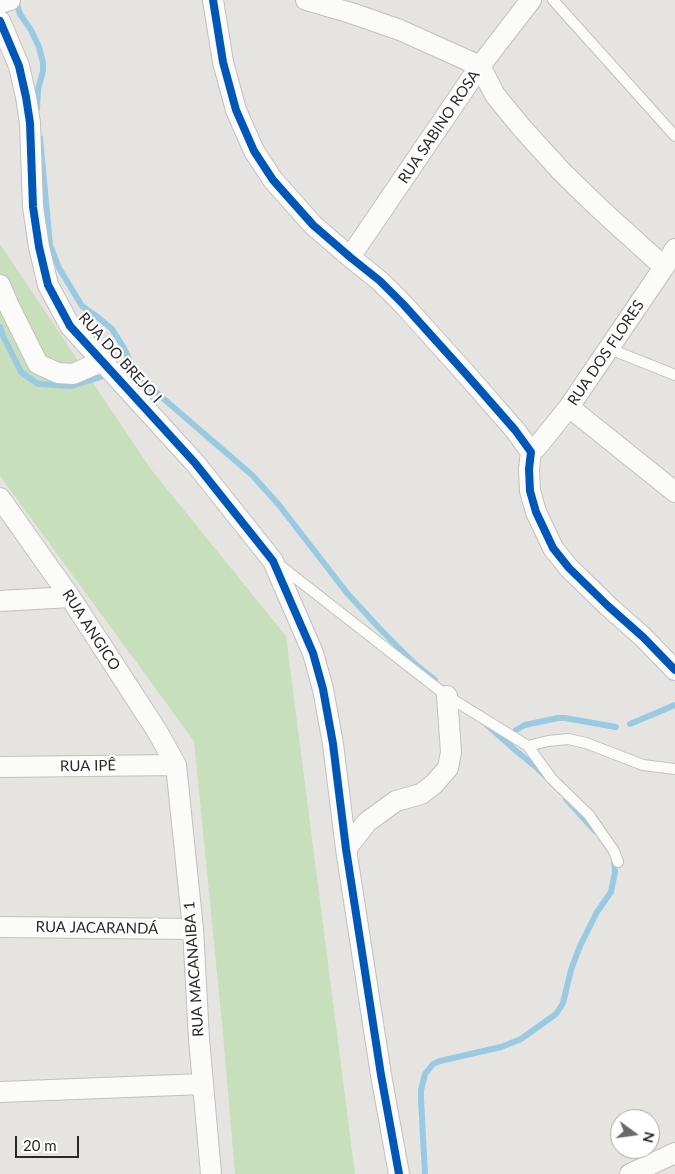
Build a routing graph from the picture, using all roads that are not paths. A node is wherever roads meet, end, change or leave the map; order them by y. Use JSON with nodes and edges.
{"nodes":[{"id":1,"x":10,"y":0,"type":"edge"},
{"id":2,"x":213,"y":0,"type":"edge"},
{"id":3,"x":306,"y":0,"type":"edge"},
{"id":4,"x":530,"y":0,"type":"edge"},
{"id":5,"x":553,"y":0,"type":"edge"},
{"id":6,"x":0,"y":3,"type":"edge"},
{"id":7,"x":0,"y":21,"type":"edge"},
{"id":8,"x":480,"y":66,"type":"junction"},
{"id":9,"x":675,"y":136,"type":"edge"},
{"id":10,"x":675,"y":249,"type":"edge"},
{"id":11,"x":350,"y":257,"type":"junction"},
{"id":12,"x":664,"y":267,"type":"junction"},
{"id":13,"x":0,"y":285,"type":"edge"},
{"id":14,"x":610,"y":349,"type":"junction"},
{"id":15,"x":102,"y":361,"type":"junction"},
{"id":16,"x":675,"y":375,"type":"edge"},
{"id":17,"x":569,"y":407,"type":"junction"},
{"id":18,"x":531,"y":452,"type":"junction"},
{"id":19,"x":675,"y":492,"type":"edge"},
{"id":20,"x":0,"y":498,"type":"edge"},
{"id":21,"x":273,"y":561,"type":"junction"},
{"id":22,"x":70,"y":597,"type":"junction"},
{"id":23,"x":0,"y":601,"type":"edge"},
{"id":24,"x":675,"y":670,"type":"edge"},
{"id":25,"x":447,"y":696,"type":"junction"},
{"id":26,"x":528,"y":746,"type":"junction"},
{"id":27,"x":176,"y":765,"type":"junction"},
{"id":28,"x":0,"y":767,"type":"edge"},
{"id":29,"x":675,"y":769,"type":"edge"},
{"id":30,"x":346,"y":850,"type":"junction"},
{"id":31,"x":618,"y":862,"type":"dead end"},
{"id":32,"x":0,"y":927,"type":"edge"},
{"id":33,"x":193,"y":929,"type":"junction"},
{"id":34,"x":202,"y":1084,"type":"junction"},
{"id":35,"x":0,"y":1092,"type":"edge"},
{"id":36,"x":675,"y":1153,"type":"edge"},
{"id":37,"x":211,"y":1174,"type":"edge"},
{"id":38,"x":399,"y":1174,"type":"edge"},
{"id":39,"x":630,"y":1174,"type":"edge"}],
"edges":[{"from":1,"to":6,"type":"street"},
{"from":2,"to":11,"type":"street"},
{"from":3,"to":8,"type":"street"},
{"from":4,"to":8,"type":"street","name":"RUA SABINO ROSA"},
{"from":5,"to":9,"type":"lane"},
{"from":7,"to":15,"type":"street","name":"RUA DO BREJO I"},
{"from":8,"to":11,"type":"street","name":"RUA SABINO ROSA"},
{"from":8,"to":12,"type":"street"},
{"from":10,"to":12,"type":"street","name":"RUA DOS FLORES"},
{"from":11,"to":18,"type":"street"},
{"from":12,"to":14,"type":"street","name":"RUA DOS FLORES"},
{"from":13,"to":15,"type":"street"},
{"from":14,"to":16,"type":"lane"},
{"from":14,"to":17,"type":"street","name":"RUA DOS FLORES"},
{"from":15,"to":21,"type":"street","name":"RUA DO BREJO I"},
{"from":17,"to":18,"type":"street","name":"RUA DOS FLORES"},
{"from":17,"to":19,"type":"street"},
{"from":18,"to":24,"type":"street"},
{"from":20,"to":22,"type":"street","name":"RUA ANGICO"},
{"from":21,"to":25,"type":"lane"},
{"from":21,"to":30,"type":"street","name":"RUA DO BREJO I"},
{"from":22,"to":23,"type":"street"},
{"from":22,"to":27,"type":"street","name":"RUA ANGICO"},
{"from":25,"to":26,"type":"lane"},
{"from":25,"to":30,"type":"street"},
{"from":26,"to":29,"type":"lane"},
{"from":26,"to":31,"type":"lane"},
{"from":27,"to":28,"type":"street","name":"RUA IPÊ"},
{"from":27,"to":33,"type":"street","name":"RUA MACANAIBA 1"},
{"from":30,"to":38,"type":"street","name":"RUA DO BREJO I"},
{"from":32,"to":33,"type":"street","name":"RUA JACARANDÁ"},
{"from":33,"to":34,"type":"street","name":"RUA MACANAIBA 1"},
{"from":34,"to":35,"type":"street"},
{"from":34,"to":37,"type":"street","name":"RUA MACANAIBA 1"},
{"from":36,"to":39,"type":"street"}]}
